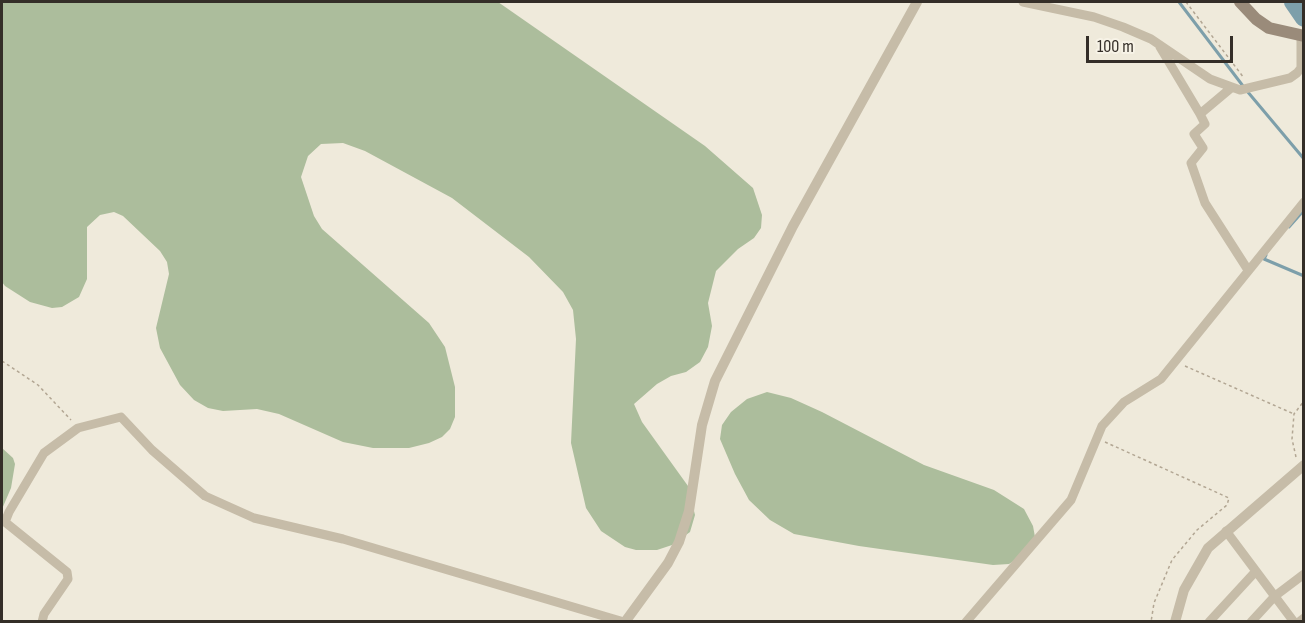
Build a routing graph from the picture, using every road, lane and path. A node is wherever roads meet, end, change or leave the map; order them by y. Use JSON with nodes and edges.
{"nodes":[{"id":1,"x":917,"y":2,"type":"edge"},
{"id":2,"x":1023,"y":2,"type":"edge"},
{"id":3,"x":1186,"y":2,"type":"edge"},
{"id":4,"x":1240,"y":2,"type":"edge"},
{"id":5,"x":1302,"y":36,"type":"edge"},
{"id":6,"x":1158,"y":44,"type":"junction"},
{"id":7,"x":1302,"y":68,"type":"edge"},
{"id":8,"x":1231,"y":88,"type":"junction"},
{"id":9,"x":1252,"y":88,"type":"junction"},
{"id":10,"x":1200,"y":114,"type":"junction"},
{"id":11,"x":1304,"y":202,"type":"edge"},
{"id":12,"x":1248,"y":270,"type":"junction"},
{"id":13,"x":1177,"y":360,"type":"junction"},
{"id":14,"x":2,"y":361,"type":"edge"},
{"id":15,"x":1304,"y":401,"type":"edge"},
{"id":16,"x":1294,"y":414,"type":"junction"},
{"id":17,"x":78,"y":428,"type":"junction"},
{"id":18,"x":1096,"y":438,"type":"junction"},
{"id":19,"x":1301,"y":466,"type":"edge"},
{"id":20,"x":1226,"y":531,"type":"junction"},
{"id":21,"x":1256,"y":572,"type":"junction"},
{"id":22,"x":1304,"y":574,"type":"edge"},
{"id":23,"x":1275,"y":596,"type":"junction"},
{"id":24,"x":1304,"y":618,"type":"edge"},
{"id":25,"x":42,"y":621,"type":"edge"},
{"id":26,"x":624,"y":621,"type":"edge"},
{"id":27,"x":966,"y":621,"type":"edge"},
{"id":28,"x":1151,"y":621,"type":"edge"},
{"id":29,"x":1174,"y":621,"type":"edge"},
{"id":30,"x":1209,"y":621,"type":"edge"},
{"id":31,"x":1251,"y":621,"type":"edge"},
{"id":32,"x":1296,"y":621,"type":"edge"}],
"edges":[{"from":1,"to":26,"type":"street"},
{"from":2,"to":6,"type":"street"},
{"from":3,"to":9,"type":"path"},
{"from":4,"to":5,"type":"main road"},
{"from":5,"to":7,"type":"street"},
{"from":6,"to":8,"type":"street"},
{"from":6,"to":10,"type":"street"},
{"from":7,"to":9,"type":"street"},
{"from":8,"to":9,"type":"street"},
{"from":8,"to":10,"type":"street"},
{"from":10,"to":12,"type":"street"},
{"from":11,"to":12,"type":"street"},
{"from":12,"to":13,"type":"street"},
{"from":13,"to":16,"type":"path"},
{"from":13,"to":18,"type":"street"},
{"from":14,"to":17,"type":"path"},
{"from":15,"to":16,"type":"path"},
{"from":16,"to":19,"type":"path"},
{"from":17,"to":25,"type":"street"},
{"from":17,"to":26,"type":"street"},
{"from":18,"to":27,"type":"street"},
{"from":18,"to":28,"type":"path"},
{"from":19,"to":20,"type":"street"},
{"from":20,"to":21,"type":"street"},
{"from":20,"to":29,"type":"street"},
{"from":21,"to":23,"type":"street"},
{"from":21,"to":30,"type":"street"},
{"from":22,"to":23,"type":"street"},
{"from":23,"to":31,"type":"street"},
{"from":23,"to":32,"type":"street"},
{"from":24,"to":32,"type":"street"}]}
